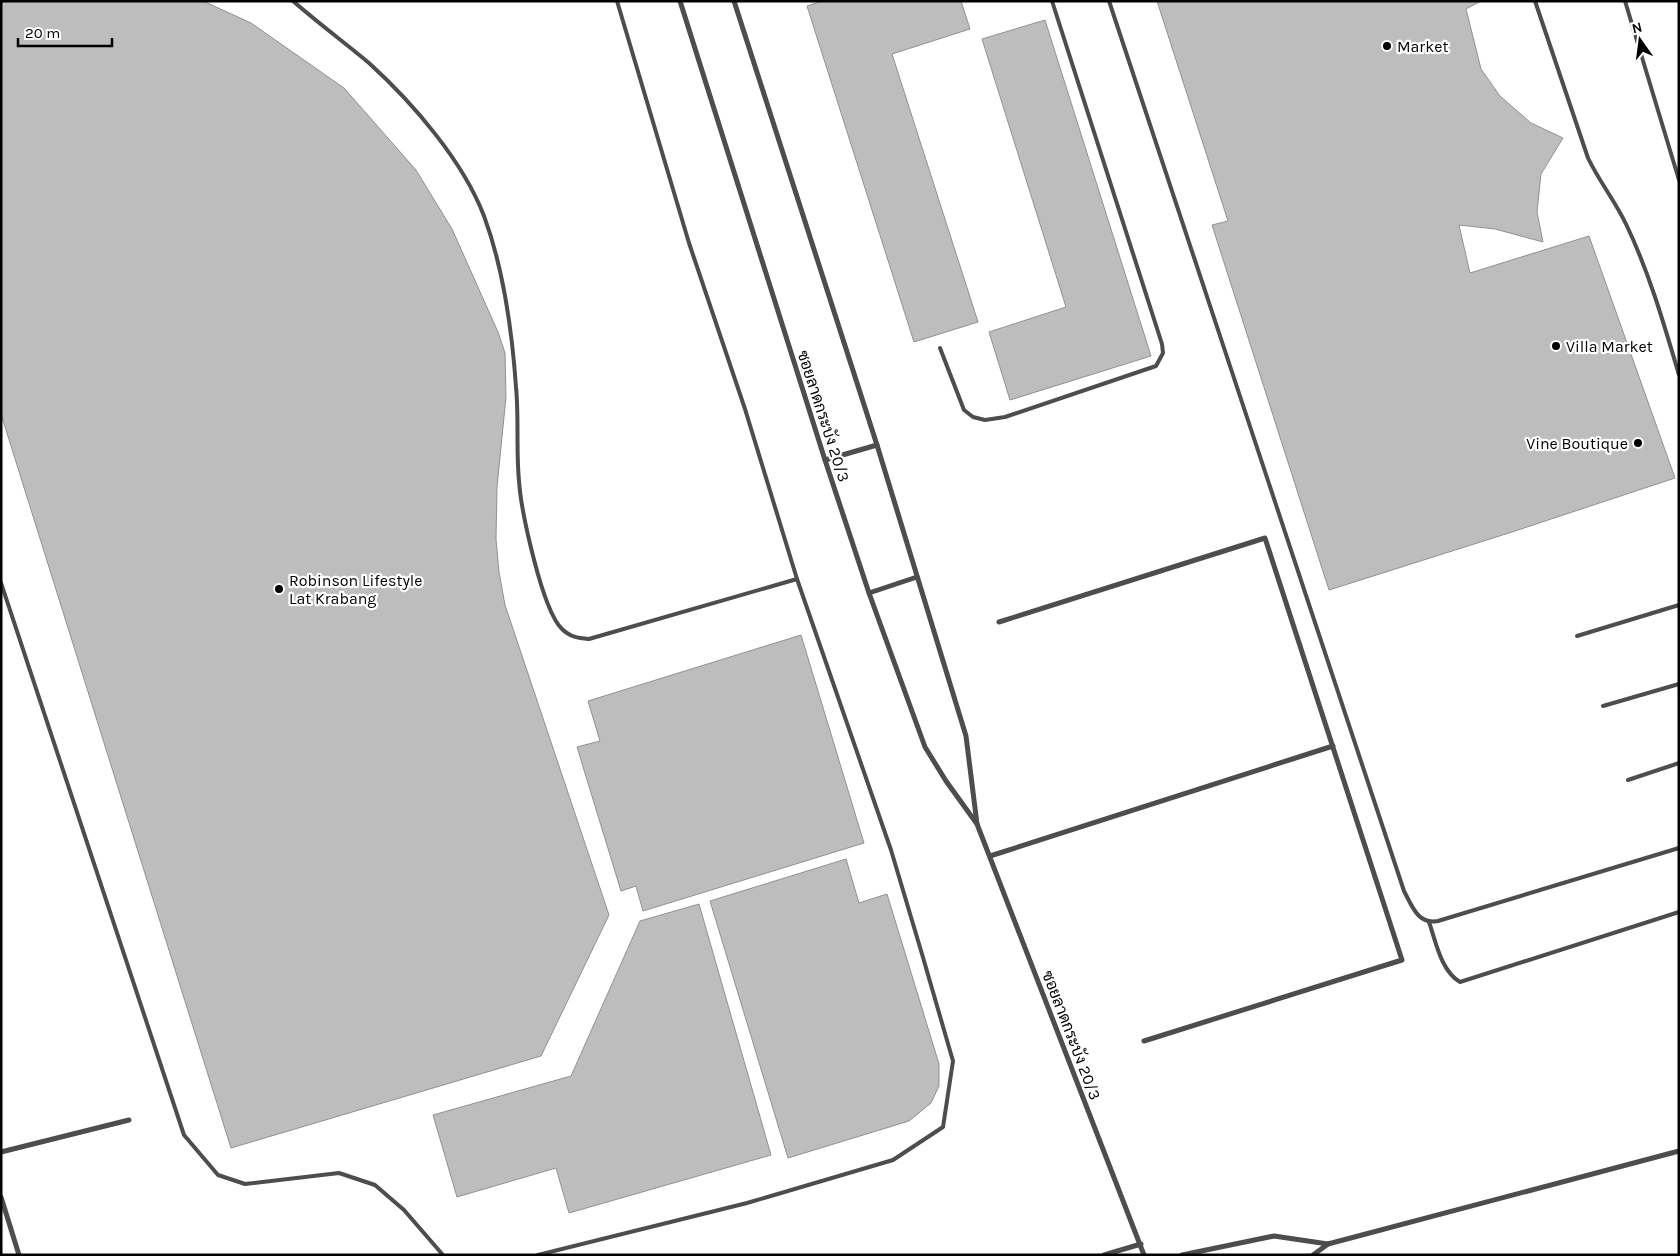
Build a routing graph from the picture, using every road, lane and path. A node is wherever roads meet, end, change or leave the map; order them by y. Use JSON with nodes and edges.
{"nodes":[{"id":1,"x":617,"y":1,"type":"edge"},
{"id":2,"x":680,"y":1,"type":"edge"},
{"id":3,"x":734,"y":1,"type":"edge"},
{"id":4,"x":1052,"y":1,"type":"edge"},
{"id":5,"x":1109,"y":1,"type":"edge"},
{"id":6,"x":1535,"y":1,"type":"edge"},
{"id":7,"x":1625,"y":1,"type":"edge"},
{"id":8,"x":295,"y":2,"type":"edge"},
{"id":9,"x":1679,"y":180,"type":"edge"},
{"id":10,"x":940,"y":348,"type":"dead end"},
{"id":11,"x":1679,"y":375,"type":"edge"},
{"id":12,"x":877,"y":445,"type":"junction"},
{"id":13,"x":825,"y":460,"type":"junction"},
{"id":14,"x":918,"y":577,"type":"junction"},
{"id":15,"x":797,"y":579,"type":"junction"},
{"id":16,"x":1,"y":583,"type":"edge"},
{"id":17,"x":869,"y":593,"type":"junction"},
{"id":18,"x":1679,"y":605,"type":"edge"},
{"id":19,"x":999,"y":622,"type":"dead end"},
{"id":20,"x":1577,"y":636,"type":"dead end"},
{"id":21,"x":1679,"y":684,"type":"edge"},
{"id":22,"x":1603,"y":706,"type":"dead end"},
{"id":23,"x":1333,"y":746,"type":"junction"},
{"id":24,"x":1679,"y":763,"type":"edge"},
{"id":25,"x":1628,"y":780,"type":"dead end"},
{"id":26,"x":978,"y":824,"type":"junction"},
{"id":27,"x":1679,"y":848,"type":"edge"},
{"id":28,"x":990,"y":856,"type":"junction"},
{"id":29,"x":1679,"y":912,"type":"edge"},
{"id":30,"x":1430,"y":922,"type":"junction"},
{"id":31,"x":1144,"y":1041,"type":"dead end"},
{"id":32,"x":129,"y":1120,"type":"dead end"},
{"id":33,"x":1679,"y":1151,"type":"edge"},
{"id":34,"x":1,"y":1152,"type":"edge"},
{"id":35,"x":1,"y":1197,"type":"edge"},
{"id":36,"x":1141,"y":1244,"type":"junction"},
{"id":37,"x":1328,"y":1244,"type":"junction"},
{"id":38,"x":19,"y":1255,"type":"edge"},
{"id":39,"x":444,"y":1255,"type":"edge"},
{"id":40,"x":538,"y":1255,"type":"edge"},
{"id":41,"x":1104,"y":1255,"type":"edge"},
{"id":42,"x":1144,"y":1255,"type":"edge"},
{"id":43,"x":1182,"y":1255,"type":"edge"},
{"id":44,"x":1313,"y":1255,"type":"edge"}],
"edges":[{"from":1,"to":15,"type":"lane"},
{"from":2,"to":13,"type":"street","name":"ซอยลาดกระบัง 20/3"},
{"from":3,"to":12,"type":"street","name":"ซอยลาดกระบัง 20/3"},
{"from":4,"to":10,"type":"lane"},
{"from":5,"to":30,"type":"lane"},
{"from":6,"to":11,"type":"lane"},
{"from":7,"to":9,"type":"lane"},
{"from":8,"to":15,"type":"lane"},
{"from":12,"to":13,"type":"street"},
{"from":12,"to":14,"type":"street","name":"ซอยลาดกระบัง 20/3"},
{"from":13,"to":17,"type":"street","name":"ซอยลาดกระบัง 20/3"},
{"from":14,"to":17,"type":"street"},
{"from":14,"to":26,"type":"street","name":"ซอยลาดกระบัง 20/3"},
{"from":15,"to":40,"type":"lane"},
{"from":16,"to":39,"type":"lane"},
{"from":17,"to":26,"type":"street","name":"ซอยลาดกระบัง 20/3"},
{"from":18,"to":20,"type":"lane"},
{"from":19,"to":23,"type":"street"},
{"from":21,"to":22,"type":"lane"},
{"from":23,"to":28,"type":"street"},
{"from":23,"to":31,"type":"street"},
{"from":24,"to":25,"type":"lane"},
{"from":26,"to":28,"type":"street","name":"ซอยลาดกระบัง 20/3"},
{"from":27,"to":30,"type":"lane"},
{"from":28,"to":36,"type":"street","name":"ซอยลาดกระบัง 20/3"},
{"from":29,"to":30,"type":"lane"},
{"from":32,"to":34,"type":"street"},
{"from":33,"to":37,"type":"street"},
{"from":35,"to":38,"type":"street"},
{"from":36,"to":41,"type":"street"},
{"from":36,"to":42,"type":"street","name":"ซอยลาดกระบัง 20/3"},
{"from":37,"to":43,"type":"street"},
{"from":37,"to":44,"type":"street"}]}
